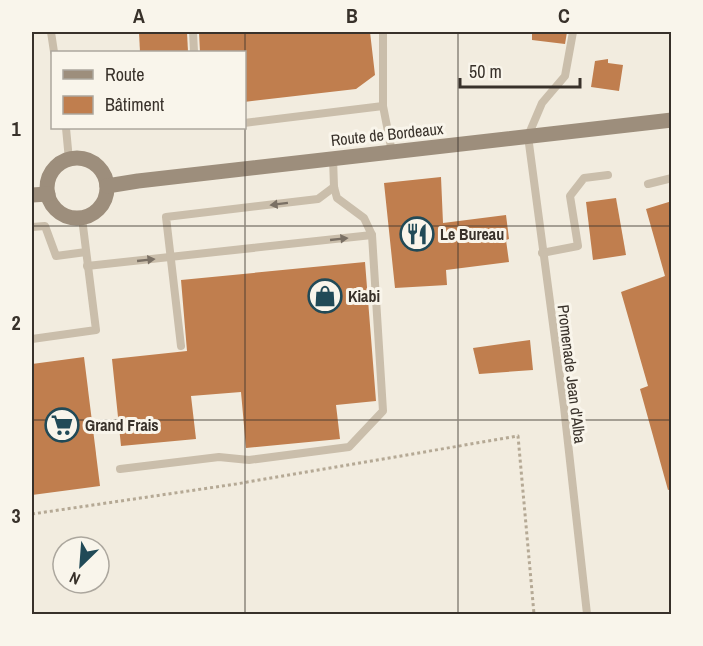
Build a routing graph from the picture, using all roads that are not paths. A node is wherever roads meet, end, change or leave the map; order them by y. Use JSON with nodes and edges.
{"nodes":[{"id":1,"x":51,"y":32,"type":"edge"},
{"id":2,"x":193,"y":32,"type":"edge"},
{"id":3,"x":383,"y":32,"type":"edge"},
{"id":4,"x":573,"y":32,"type":"edge"},
{"id":5,"x":54,"y":51,"type":"edge"},
{"id":6,"x":194,"y":51,"type":"edge"},
{"id":7,"x":383,"y":106,"type":"junction"},
{"id":8,"x":672,"y":120,"type":"edge"},
{"id":9,"x":246,"y":123,"type":"edge"},
{"id":10,"x":66,"y":129,"type":"edge"},
{"id":11,"x":528,"y":136,"type":"junction"},
{"id":12,"x":392,"y":152,"type":"junction"},
{"id":13,"x":333,"y":158,"type":"junction"},
{"id":14,"x":69,"y":160,"type":"junction"},
{"id":15,"x":608,"y":175,"type":"dead end"},
{"id":16,"x":672,"y":178,"type":"edge"},
{"id":17,"x":648,"y":184,"type":"dead end"},
{"id":18,"x":107,"y":186,"type":"junction"},
{"id":19,"x":334,"y":187,"type":"junction"},
{"id":20,"x":48,"y":194,"type":"junction"},
{"id":21,"x":32,"y":195,"type":"edge"},
{"id":22,"x":82,"y":218,"type":"junction"},
{"id":23,"x":32,"y":227,"type":"edge"},
{"id":24,"x":372,"y":235,"type":"junction"},
{"id":25,"x":86,"y":252,"type":"junction"},
{"id":26,"x":542,"y":253,"type":"junction"},
{"id":27,"x":170,"y":257,"type":"junction"},
{"id":28,"x":87,"y":266,"type":"junction"},
{"id":29,"x":32,"y":339,"type":"edge"},
{"id":30,"x":181,"y":346,"type":"dead end"},
{"id":31,"x":120,"y":469,"type":"dead end"},
{"id":32,"x":587,"y":615,"type":"edge"}],
"edges":[{"from":1,"to":5,"type":"lane"},
{"from":2,"to":6,"type":"lane"},
{"from":3,"to":7,"type":"lane"},
{"from":4,"to":11,"type":"lane"},
{"from":7,"to":9,"type":"lane"},
{"from":7,"to":12,"type":"lane"},
{"from":8,"to":11,"type":"main road","name":"Route de Bordeaux"},
{"from":10,"to":14,"type":"lane"},
{"from":11,"to":12,"type":"main road","name":"Route de Bordeaux"},
{"from":11,"to":26,"type":"lane","name":"Promenade Jean d'Alba"},
{"from":12,"to":13,"type":"main road","name":"Route de Bordeaux"},
{"from":13,"to":18,"type":"main road","name":"Route de Bordeaux"},
{"from":13,"to":19,"type":"lane"},
{"from":14,"to":18,"type":"main road"},
{"from":14,"to":20,"type":"main road"},
{"from":15,"to":26,"type":"lane"},
{"from":16,"to":17,"type":"lane"},
{"from":18,"to":22,"type":"main road"},
{"from":19,"to":24,"type":"lane"},
{"from":19,"to":27,"type":"lane","one_way":true},
{"from":20,"to":21,"type":"main road"},
{"from":20,"to":22,"type":"main road"},
{"from":22,"to":25,"type":"lane"},
{"from":23,"to":25,"type":"lane"},
{"from":27,"to":24,"type":"lane","one_way":true},
{"from":24,"to":31,"type":"lane"},
{"from":25,"to":28,"type":"lane"},
{"from":26,"to":32,"type":"lane","name":"Promenade Jean d'Alba"},
{"from":28,"to":27,"type":"lane","one_way":true},
{"from":27,"to":30,"type":"lane"},
{"from":28,"to":29,"type":"lane"}]}
